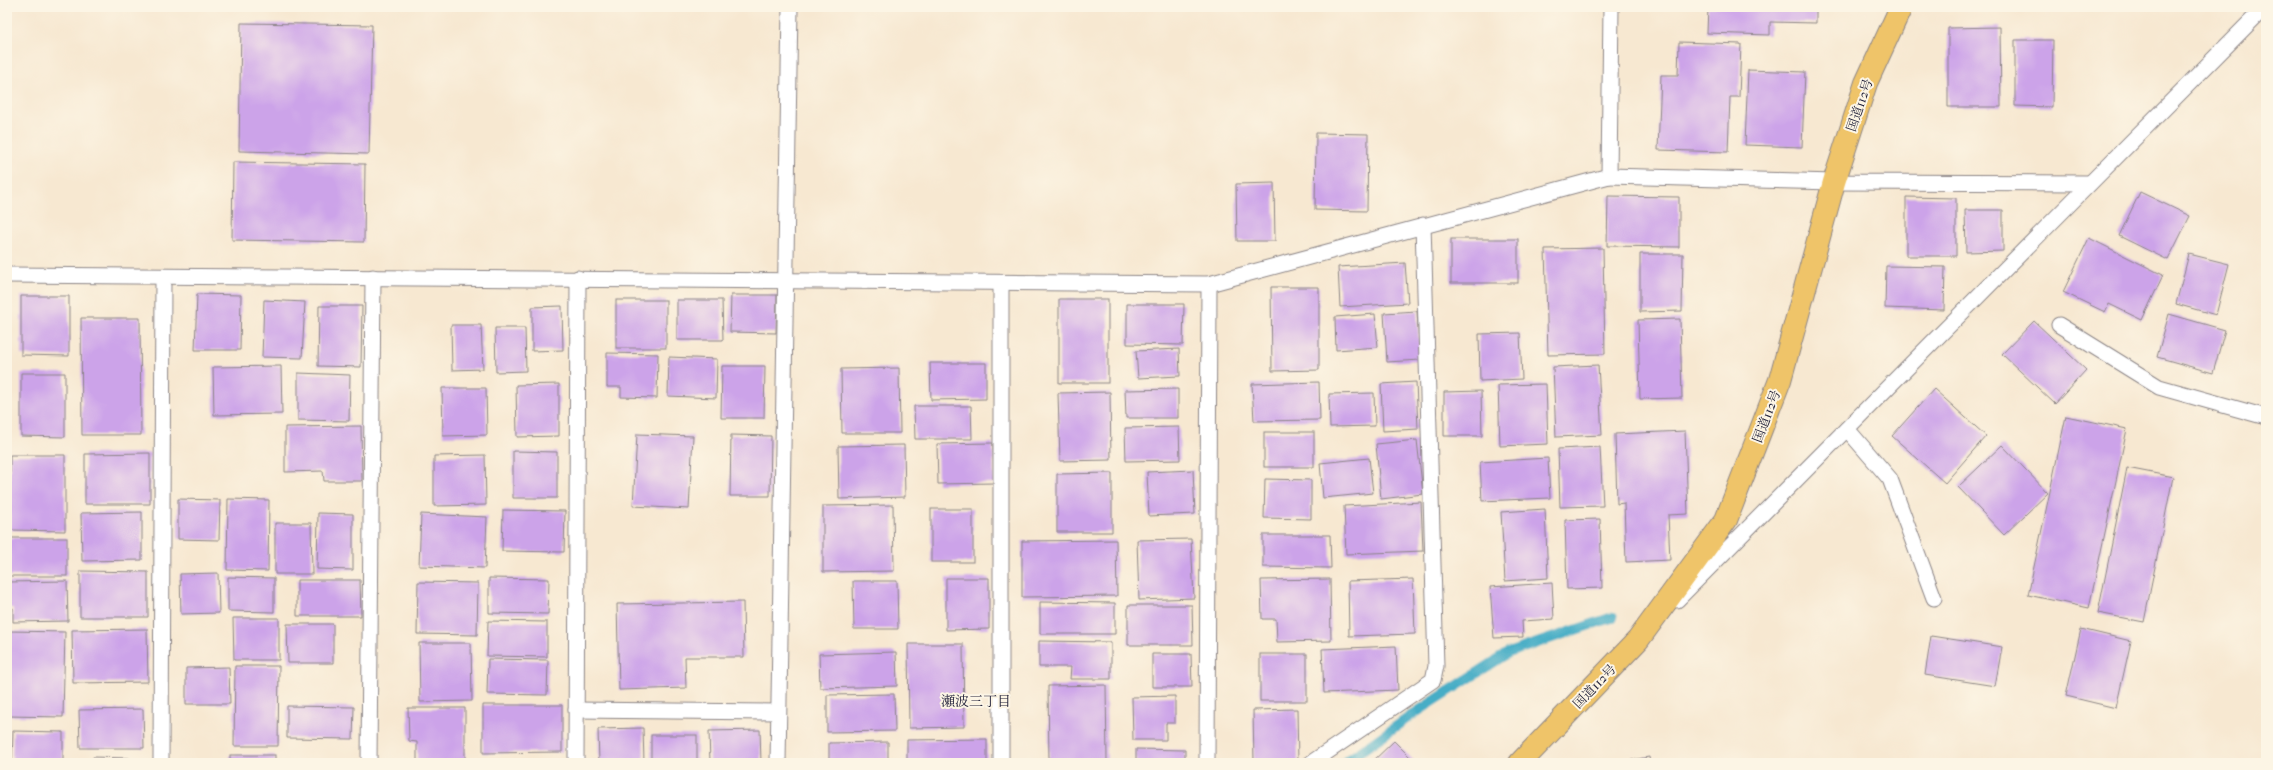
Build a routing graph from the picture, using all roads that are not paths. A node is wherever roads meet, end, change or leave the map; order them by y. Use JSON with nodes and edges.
{"nodes":[{"id":1,"x":790,"y":7,"type":"edge"},
{"id":2,"x":1611,"y":7,"type":"edge"},
{"id":3,"x":1901,"y":7,"type":"edge"},
{"id":4,"x":2265,"y":7,"type":"edge"},
{"id":5,"x":1610,"y":176,"type":"junction"},
{"id":6,"x":1834,"y":182,"type":"junction"},
{"id":7,"x":2090,"y":183,"type":"junction"},
{"id":8,"x":1423,"y":225,"type":"junction"},
{"id":9,"x":7,"y":276,"type":"edge"},
{"id":10,"x":163,"y":276,"type":"junction"},
{"id":11,"x":373,"y":276,"type":"junction"},
{"id":12,"x":578,"y":278,"type":"junction"},
{"id":13,"x":785,"y":281,"type":"junction"},
{"id":14,"x":1001,"y":283,"type":"junction"},
{"id":15,"x":1209,"y":284,"type":"junction"},
{"id":16,"x":2059,"y":325,"type":"dead end"},
{"id":17,"x":2266,"y":417,"type":"edge"},
{"id":18,"x":1847,"y":429,"type":"junction"},
{"id":19,"x":1934,"y":598,"type":"dead end"},
{"id":20,"x":1638,"y":640,"type":"junction"},
{"id":21,"x":576,"y":710,"type":"junction"},
{"id":22,"x":778,"y":712,"type":"junction"},
{"id":23,"x":161,"y":763,"type":"edge"},
{"id":24,"x":369,"y":763,"type":"edge"},
{"id":25,"x":576,"y":763,"type":"edge"},
{"id":26,"x":778,"y":763,"type":"edge"},
{"id":27,"x":1001,"y":763,"type":"edge"},
{"id":28,"x":1207,"y":763,"type":"edge"},
{"id":29,"x":1311,"y":763,"type":"edge"},
{"id":30,"x":1520,"y":763,"type":"edge"}],
"edges":[{"from":1,"to":13,"type":"lane"},
{"from":2,"to":5,"type":"lane"},
{"from":3,"to":6,"type":"highway","name":"国道112号"},
{"from":4,"to":7,"type":"lane"},
{"from":5,"to":6,"type":"lane"},
{"from":5,"to":8,"type":"lane"},
{"from":6,"to":7,"type":"lane"},
{"from":6,"to":20,"type":"highway","name":"国道112号"},
{"from":7,"to":18,"type":"lane"},
{"from":8,"to":15,"type":"lane"},
{"from":8,"to":29,"type":"lane"},
{"from":9,"to":10,"type":"lane"},
{"from":10,"to":11,"type":"lane"},
{"from":10,"to":23,"type":"lane"},
{"from":11,"to":12,"type":"lane"},
{"from":11,"to":24,"type":"lane"},
{"from":12,"to":13,"type":"lane"},
{"from":12,"to":21,"type":"lane"},
{"from":13,"to":14,"type":"lane"},
{"from":13,"to":22,"type":"lane"},
{"from":14,"to":15,"type":"lane"},
{"from":14,"to":27,"type":"lane"},
{"from":15,"to":28,"type":"lane"},
{"from":16,"to":17,"type":"lane"},
{"from":18,"to":19,"type":"lane"},
{"from":18,"to":20,"type":"lane"},
{"from":20,"to":30,"type":"highway","name":"国道112号"},
{"from":21,"to":22,"type":"lane"},
{"from":21,"to":25,"type":"lane"},
{"from":22,"to":26,"type":"lane"}]}
